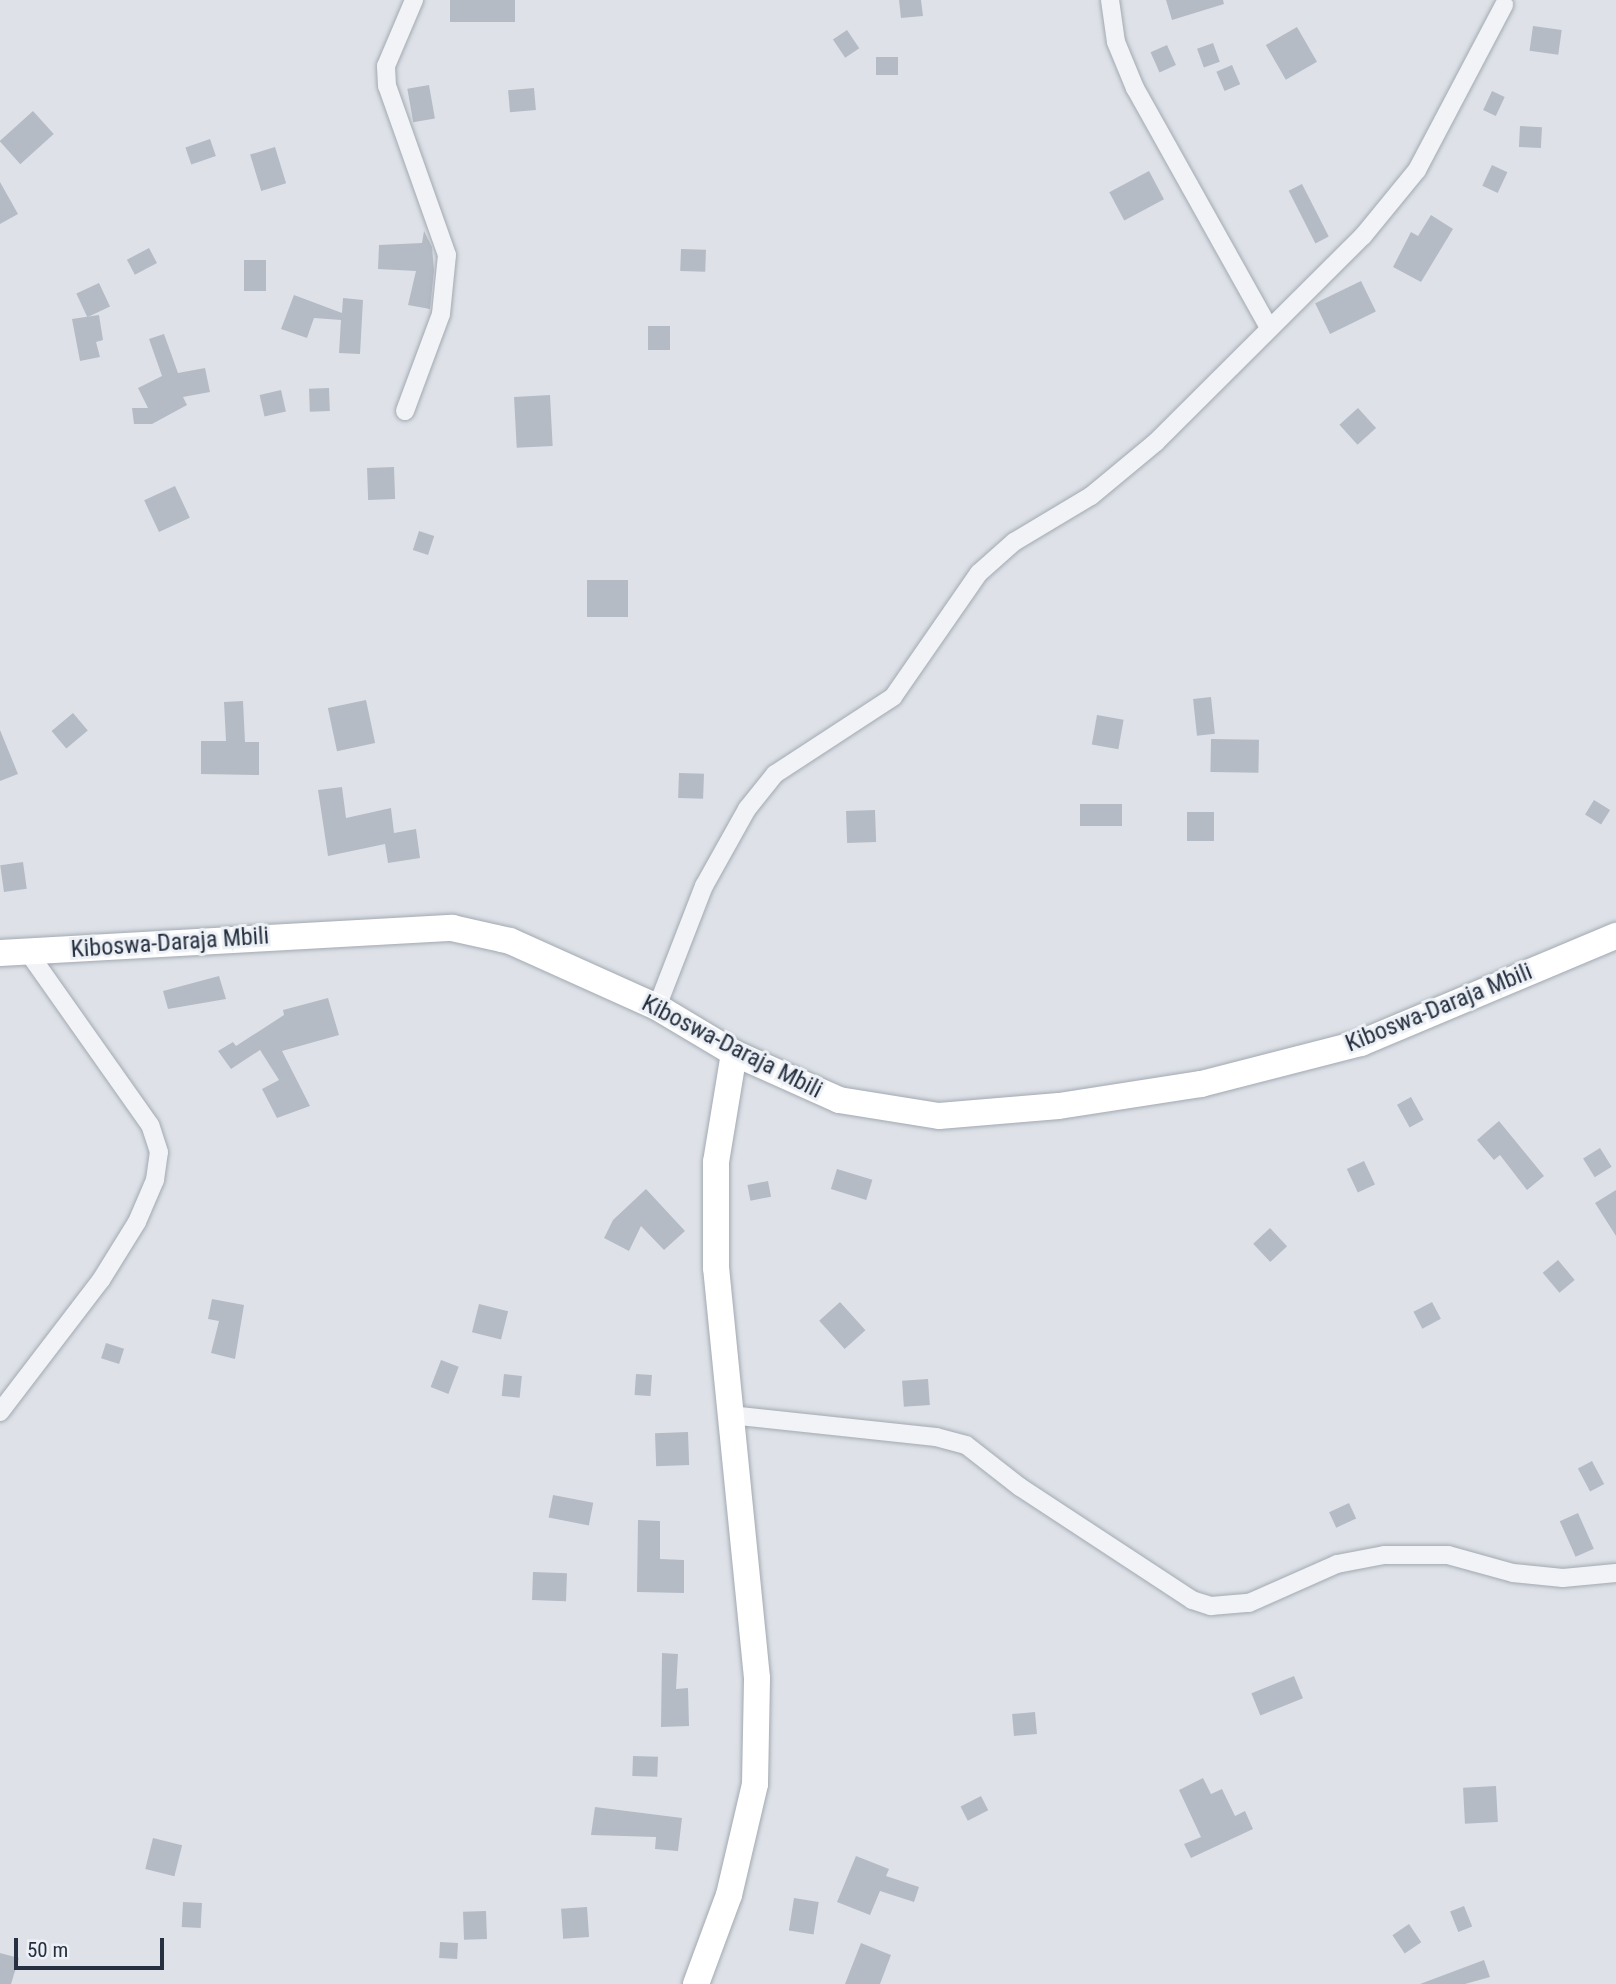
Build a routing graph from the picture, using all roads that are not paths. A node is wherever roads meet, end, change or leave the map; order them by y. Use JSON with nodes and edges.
{"nodes":[{"id":1,"x":414,"y":0,"type":"edge"},
{"id":2,"x":1110,"y":0,"type":"edge"},
{"id":3,"x":1504,"y":5,"type":"dead end"},
{"id":4,"x":1268,"y":326,"type":"junction"},
{"id":5,"x":405,"y":411,"type":"dead end"},
{"id":6,"x":1616,"y":936,"type":"edge"},
{"id":7,"x":28,"y":952,"type":"junction"},
{"id":8,"x":0,"y":953,"type":"edge"},
{"id":9,"x":657,"y":1007,"type":"junction"},
{"id":10,"x":734,"y":1053,"type":"junction"},
{"id":11,"x":0,"y":1412,"type":"edge"},
{"id":12,"x":730,"y":1415,"type":"junction"},
{"id":13,"x":1616,"y":1573,"type":"edge"},
{"id":14,"x":696,"y":1984,"type":"edge"}],
"edges":[{"from":1,"to":5,"type":"street"},
{"from":2,"to":4,"type":"street"},
{"from":3,"to":4,"type":"street"},
{"from":4,"to":9,"type":"street"},
{"from":6,"to":10,"type":"main road","name":"Kiboswa-Daraja Mbili"},
{"from":7,"to":8,"type":"main road","name":"Kiboswa-Daraja Mbili"},
{"from":7,"to":9,"type":"main road","name":"Kiboswa-Daraja Mbili"},
{"from":7,"to":11,"type":"street"},
{"from":9,"to":10,"type":"main road","name":"Kiboswa-Daraja Mbili"},
{"from":10,"to":12,"type":"main road"},
{"from":12,"to":13,"type":"street"},
{"from":12,"to":14,"type":"main road"}]}
